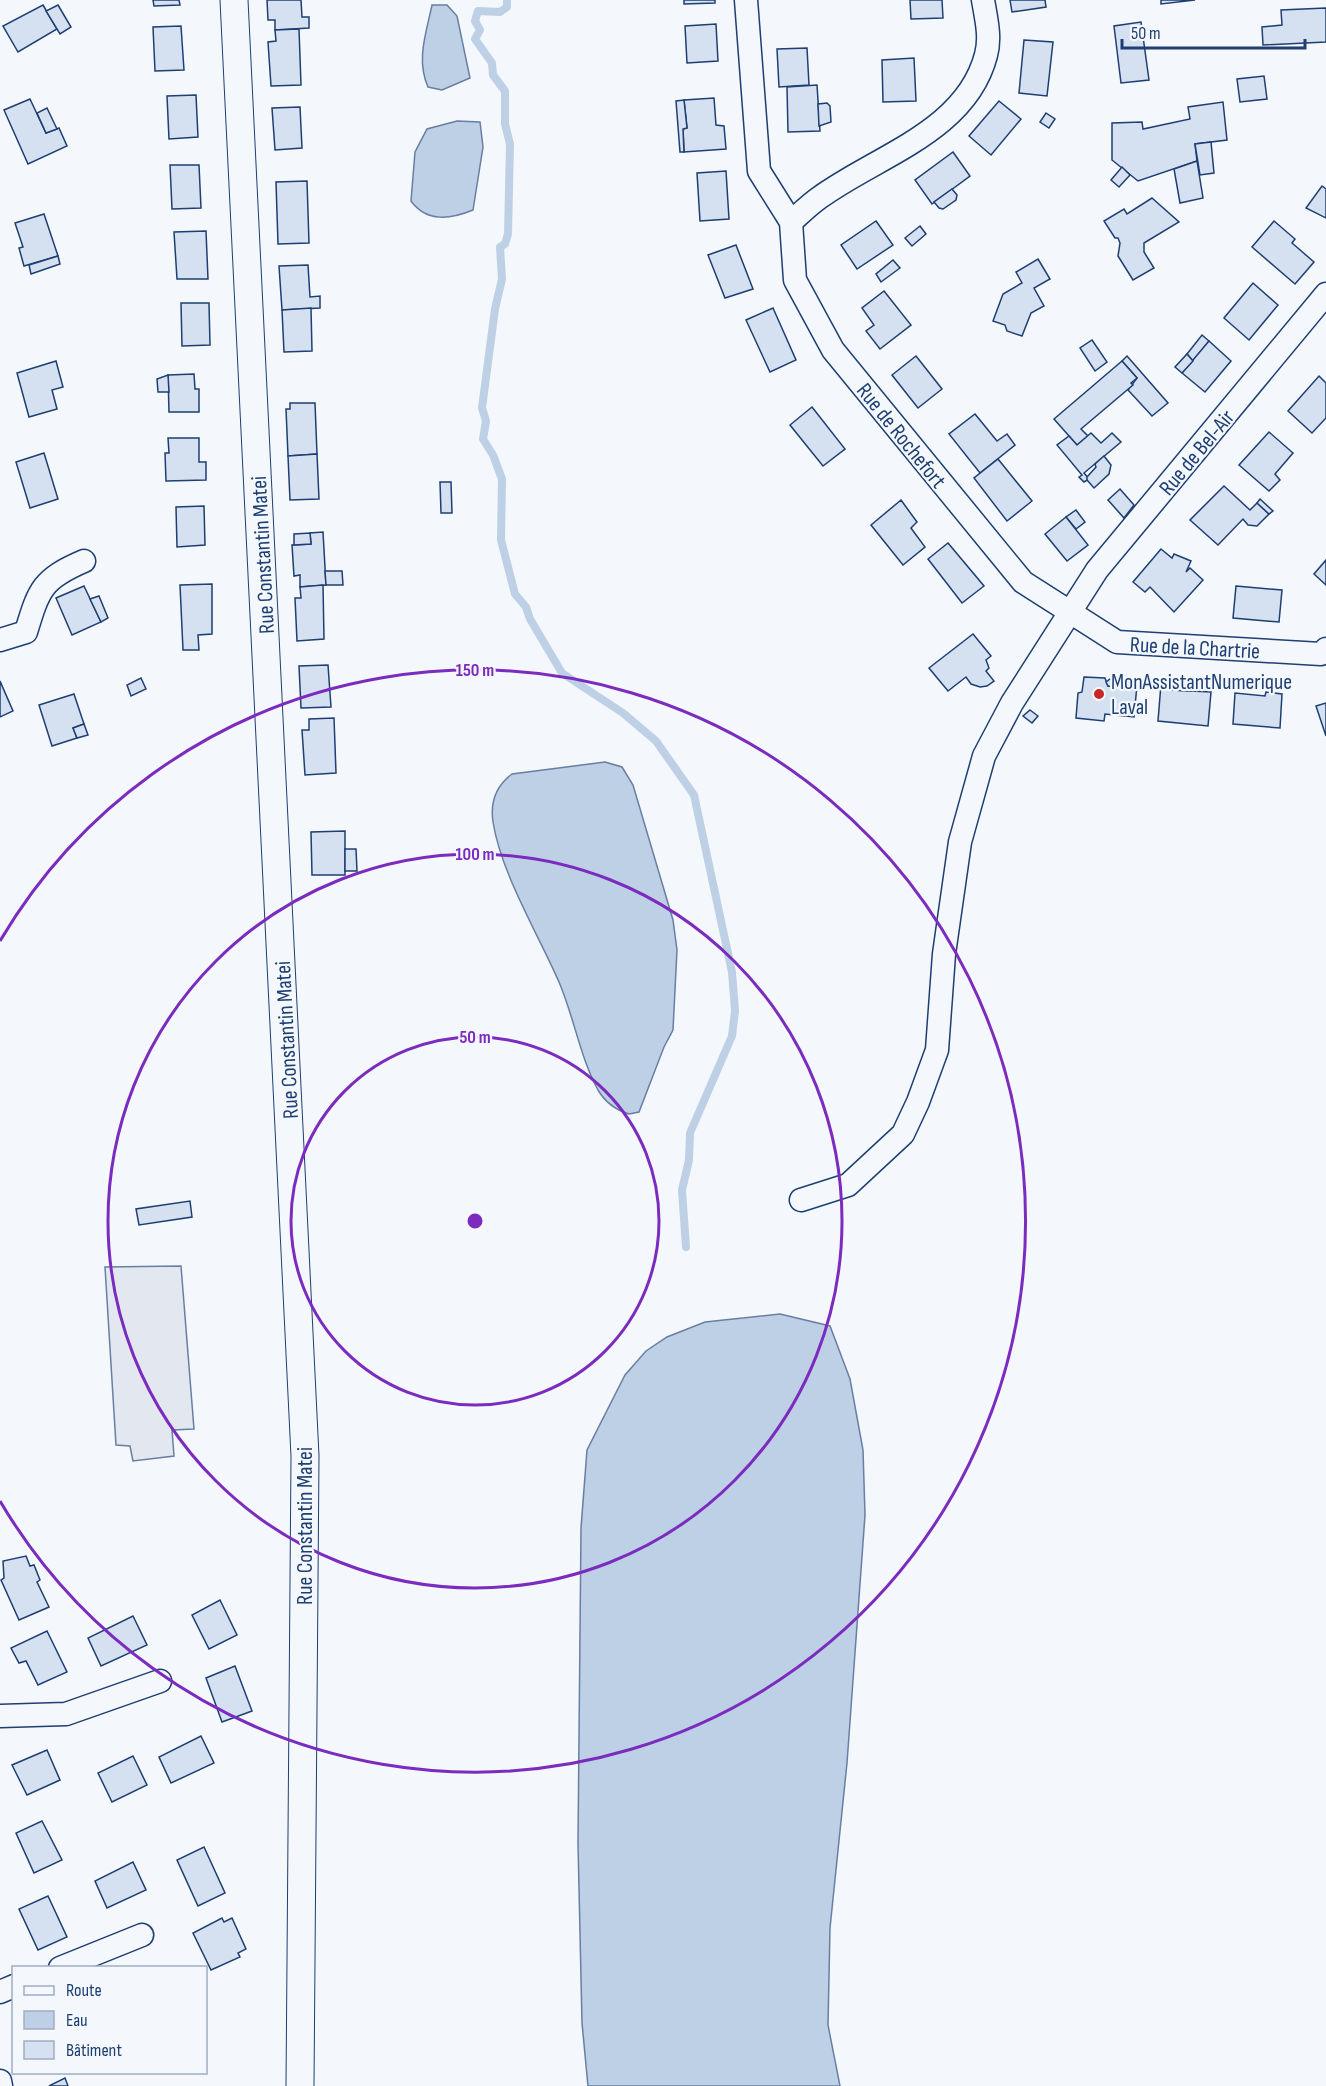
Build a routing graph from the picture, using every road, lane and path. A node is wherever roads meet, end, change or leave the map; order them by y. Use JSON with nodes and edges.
{"nodes":[{"id":1,"x":234,"y":0,"type":"edge"},
{"id":2,"x":746,"y":0,"type":"edge"},
{"id":3,"x":983,"y":0,"type":"edge"},
{"id":4,"x":791,"y":222,"type":"junction"},
{"id":5,"x":1326,"y":294,"type":"edge"},
{"id":6,"x":84,"y":561,"type":"dead end"},
{"id":7,"x":1071,"y":613,"type":"junction"},
{"id":8,"x":0,"y":640,"type":"edge"},
{"id":9,"x":1326,"y":650,"type":"edge"},
{"id":10,"x":801,"y":1200,"type":"dead end"},
{"id":11,"x":160,"y":1681,"type":"dead end"},
{"id":12,"x":0,"y":1716,"type":"edge"},
{"id":13,"x":142,"y":1935,"type":"dead end"},
{"id":14,"x":65,"y":1966,"type":"edge"},
{"id":15,"x":0,"y":2081,"type":"edge"},
{"id":16,"x":300,"y":2084,"type":"edge"},
{"id":17,"x":1,"y":2086,"type":"edge"}],
"edges":[{"from":1,"to":16,"type":"street","name":"Rue Constantin Matei"},
{"from":2,"to":4,"type":"street","name":"Rue de Rochefort"},
{"from":3,"to":4,"type":"street"},
{"from":4,"to":7,"type":"street","name":"Rue de Rochefort"},
{"from":5,"to":7,"type":"street","name":"Rue de Bel-Air"},
{"from":6,"to":8,"type":"street"},
{"from":7,"to":9,"type":"street","name":"Rue de la Chartrie"},
{"from":7,"to":10,"type":"street","name":"Rue de Bel-Air"},
{"from":11,"to":12,"type":"street"},
{"from":13,"to":14,"type":"street"},
{"from":15,"to":17,"type":"street"}]}
